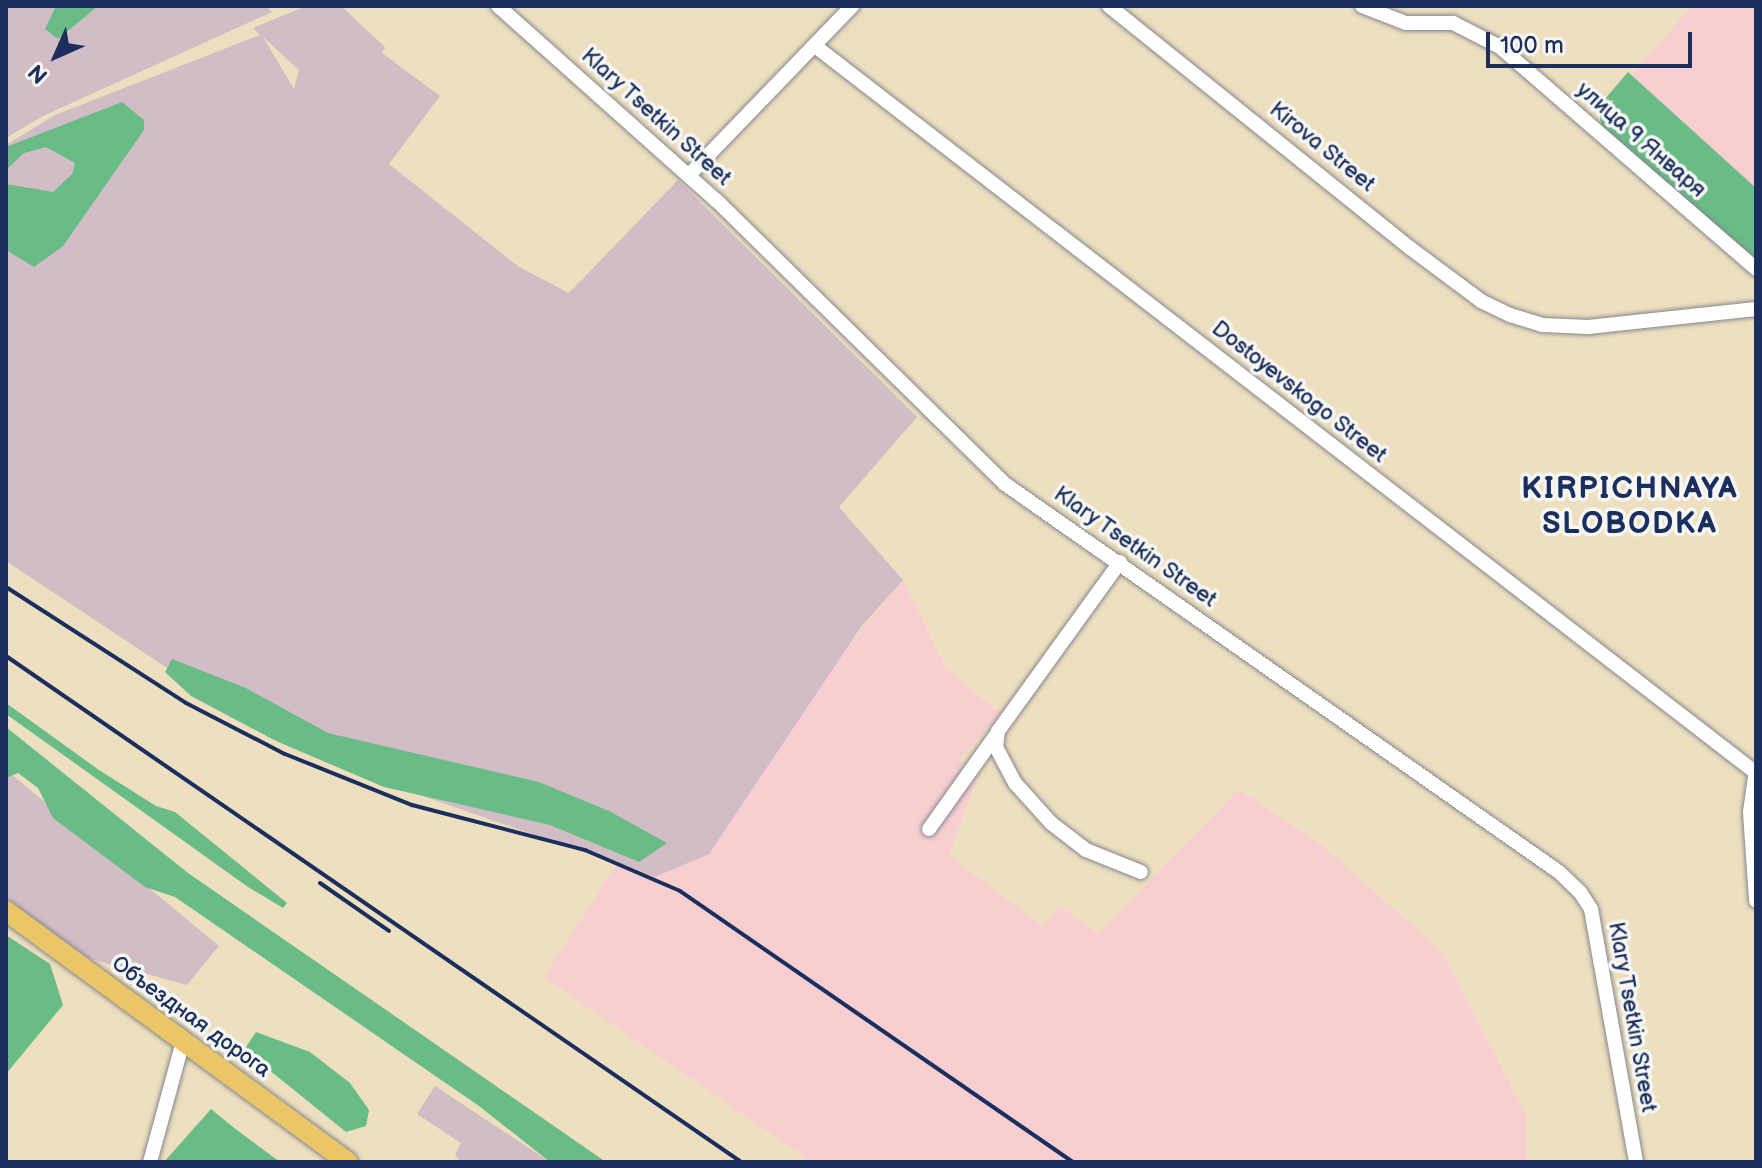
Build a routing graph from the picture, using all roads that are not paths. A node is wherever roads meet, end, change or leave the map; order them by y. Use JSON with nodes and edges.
{"nodes":[{"id":1,"x":498,"y":6,"type":"edge"},
{"id":2,"x":852,"y":6,"type":"edge"},
{"id":3,"x":1109,"y":6,"type":"edge"},
{"id":4,"x":1362,"y":6,"type":"edge"},
{"id":5,"x":815,"y":46,"type":"junction"},
{"id":6,"x":689,"y":175,"type":"junction"},
{"id":7,"x":1756,"y":269,"type":"edge"},
{"id":8,"x":1756,"y":309,"type":"edge"},
{"id":9,"x":1120,"y":562,"type":"junction"},
{"id":10,"x":998,"y":731,"type":"junction"},
{"id":11,"x":1756,"y":771,"type":"edge"},
{"id":12,"x":1753,"y":812,"type":"edge"},
{"id":13,"x":929,"y":829,"type":"dead end"},
{"id":14,"x":1141,"y":872,"type":"dead end"},
{"id":15,"x":1756,"y":901,"type":"edge"},
{"id":16,"x":6,"y":911,"type":"edge"},
{"id":17,"x":183,"y":1041,"type":"junction"},
{"id":18,"x":150,"y":1162,"type":"edge"},
{"id":19,"x":348,"y":1162,"type":"edge"},
{"id":20,"x":1636,"y":1162,"type":"edge"}],
"edges":[{"from":1,"to":6,"type":"street","name":"Klary Tsetkin Street"},
{"from":2,"to":5,"type":"street"},
{"from":3,"to":8,"type":"street","name":"Kirova Street"},
{"from":4,"to":7,"type":"street","name":"улица 9 Января"},
{"from":5,"to":6,"type":"street"},
{"from":5,"to":11,"type":"street","name":"Dostoyevskogo Street"},
{"from":6,"to":9,"type":"street","name":"Klary Tsetkin Street"},
{"from":9,"to":10,"type":"street"},
{"from":9,"to":20,"type":"street","name":"Klary Tsetkin Street"},
{"from":10,"to":13,"type":"street"},
{"from":10,"to":14,"type":"street"},
{"from":11,"to":12,"type":"street"},
{"from":12,"to":15,"type":"street"},
{"from":16,"to":17,"type":"main road","name":"Объездная дорога"},
{"from":17,"to":18,"type":"street"},
{"from":17,"to":19,"type":"main road","name":"Объездная дорога"}]}
